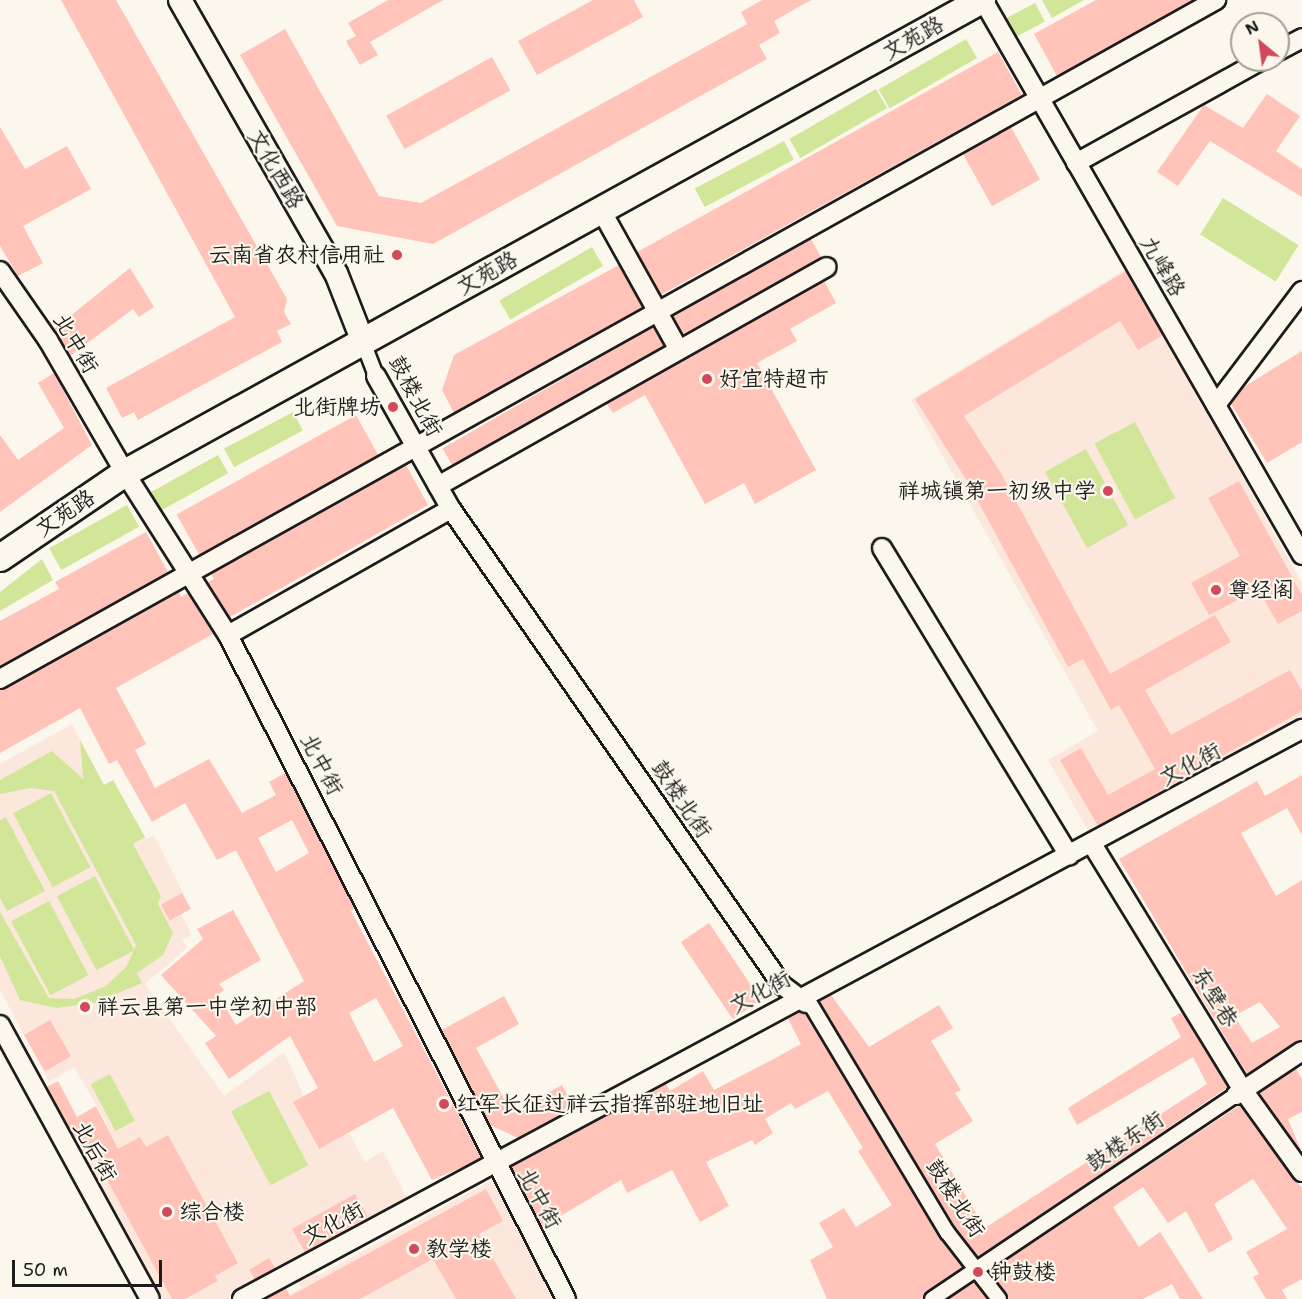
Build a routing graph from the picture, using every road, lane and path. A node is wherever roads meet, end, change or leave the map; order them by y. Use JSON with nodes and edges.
{"nodes":[{"id":1,"x":180,"y":0,"type":"edge"},
{"id":2,"x":983,"y":0,"type":"edge"},
{"id":3,"x":1216,"y":0,"type":"edge"},
{"id":4,"x":1240,"y":72,"type":"edge"},
{"id":5,"x":1040,"y":99,"type":"junction"},
{"id":6,"x":1076,"y":163,"type":"junction"},
{"id":7,"x":601,"y":210,"type":"junction"},
{"id":8,"x":827,"y":267,"type":"dead end"},
{"id":9,"x":0,"y":271,"type":"edge"},
{"id":10,"x":1302,"y":291,"type":"edge"},
{"id":11,"x":657,"y":312,"type":"junction"},
{"id":12,"x":363,"y":342,"type":"junction"},
{"id":13,"x":679,"y":350,"type":"junction"},
{"id":14,"x":376,"y":376,"type":"joint"},
{"id":15,"x":1216,"y":405,"type":"junction"},
{"id":16,"x":416,"y":447,"type":"junction"},
{"id":17,"x":125,"y":473,"type":"junction"},
{"id":18,"x":438,"y":486,"type":"junction"},
{"id":19,"x":451,"y":509,"type":"junction"},
{"id":20,"x":882,"y":548,"type":"dead end"},
{"id":21,"x":1302,"y":555,"type":"edge"},
{"id":22,"x":0,"y":558,"type":"edge"},
{"id":23,"x":192,"y":572,"type":"junction"},
{"id":24,"x":228,"y":635,"type":"junction"},
{"id":25,"x":0,"y":679,"type":"edge"},
{"id":26,"x":1302,"y":729,"type":"edge"},
{"id":27,"x":1092,"y":844,"type":"junction"},
{"id":28,"x":1069,"y":856,"type":"junction"},
{"id":29,"x":804,"y":1002,"type":"junction"},
{"id":30,"x":0,"y":1025,"type":"edge"},
{"id":31,"x":1302,"y":1051,"type":"edge"},
{"id":32,"x":1240,"y":1093,"type":"junction"},
{"id":33,"x":495,"y":1164,"type":"junction"},
{"id":34,"x":1302,"y":1172,"type":"edge"},
{"id":35,"x":976,"y":1271,"type":"junction"},
{"id":36,"x":150,"y":1299,"type":"edge"},
{"id":37,"x":242,"y":1299,"type":"edge"},
{"id":38,"x":566,"y":1299,"type":"edge"},
{"id":39,"x":932,"y":1299,"type":"edge"},
{"id":40,"x":999,"y":1299,"type":"edge"}],
"edges":[{"from":1,"to":12,"type":"street","name":"文化西路"},
{"from":2,"to":5,"type":"street","name":"九峰路"},
{"from":2,"to":7,"type":"main road","name":"文苑路"},
{"from":3,"to":5,"type":"street"},
{"from":4,"to":6,"type":"street"},
{"from":5,"to":6,"type":"street","name":"九峰路"},
{"from":5,"to":11,"type":"street"},
{"from":6,"to":15,"type":"street","name":"九峰路"},
{"from":7,"to":11,"type":"street"},
{"from":7,"to":12,"type":"main road","name":"文苑路"},
{"from":8,"to":13,"type":"street"},
{"from":9,"to":17,"type":"street","name":"北中街"},
{"from":10,"to":15,"type":"street"},
{"from":11,"to":13,"type":"street"},
{"from":11,"to":16,"type":"street"},
{"from":12,"to":14,"type":"street","name":"鼓楼北街"},
{"from":12,"to":17,"type":"main road","name":"文苑路"},
{"from":13,"to":18,"type":"street"},
{"from":14,"to":16,"type":"street","name":"鼓楼北街"},
{"from":15,"to":21,"type":"street","name":"九峰路"},
{"from":16,"to":18,"type":"street","name":"鼓楼北街"},
{"from":16,"to":23,"type":"street"},
{"from":17,"to":22,"type":"main road","name":"文苑路"},
{"from":17,"to":23,"type":"street","name":"北中街"},
{"from":18,"to":19,"type":"street","name":"鼓楼北街"},
{"from":19,"to":24,"type":"street"},
{"from":19,"to":29,"type":"street","name":"鼓楼北街"},
{"from":20,"to":28,"type":"street"},
{"from":23,"to":24,"type":"street","name":"北中街"},
{"from":23,"to":25,"type":"street"},
{"from":24,"to":33,"type":"street","name":"北中街"},
{"from":26,"to":27,"type":"street","name":"文化街"},
{"from":27,"to":28,"type":"street","name":"文化街"},
{"from":27,"to":32,"type":"street","name":"东壁巷"},
{"from":28,"to":29,"type":"street","name":"文化街"},
{"from":29,"to":33,"type":"street","name":"文化街"},
{"from":29,"to":35,"type":"street","name":"鼓楼北街"},
{"from":30,"to":36,"type":"street","name":"北后街"},
{"from":31,"to":32,"type":"street","name":"鼓楼东街"},
{"from":32,"to":34,"type":"street","name":"东壁巷"},
{"from":32,"to":35,"type":"street","name":"鼓楼东街"},
{"from":33,"to":37,"type":"street","name":"文化街"},
{"from":33,"to":38,"type":"street","name":"北中街"},
{"from":35,"to":39,"type":"street","name":"鼓楼东街"},
{"from":35,"to":40,"type":"street","name":"鼓楼北街"}]}
